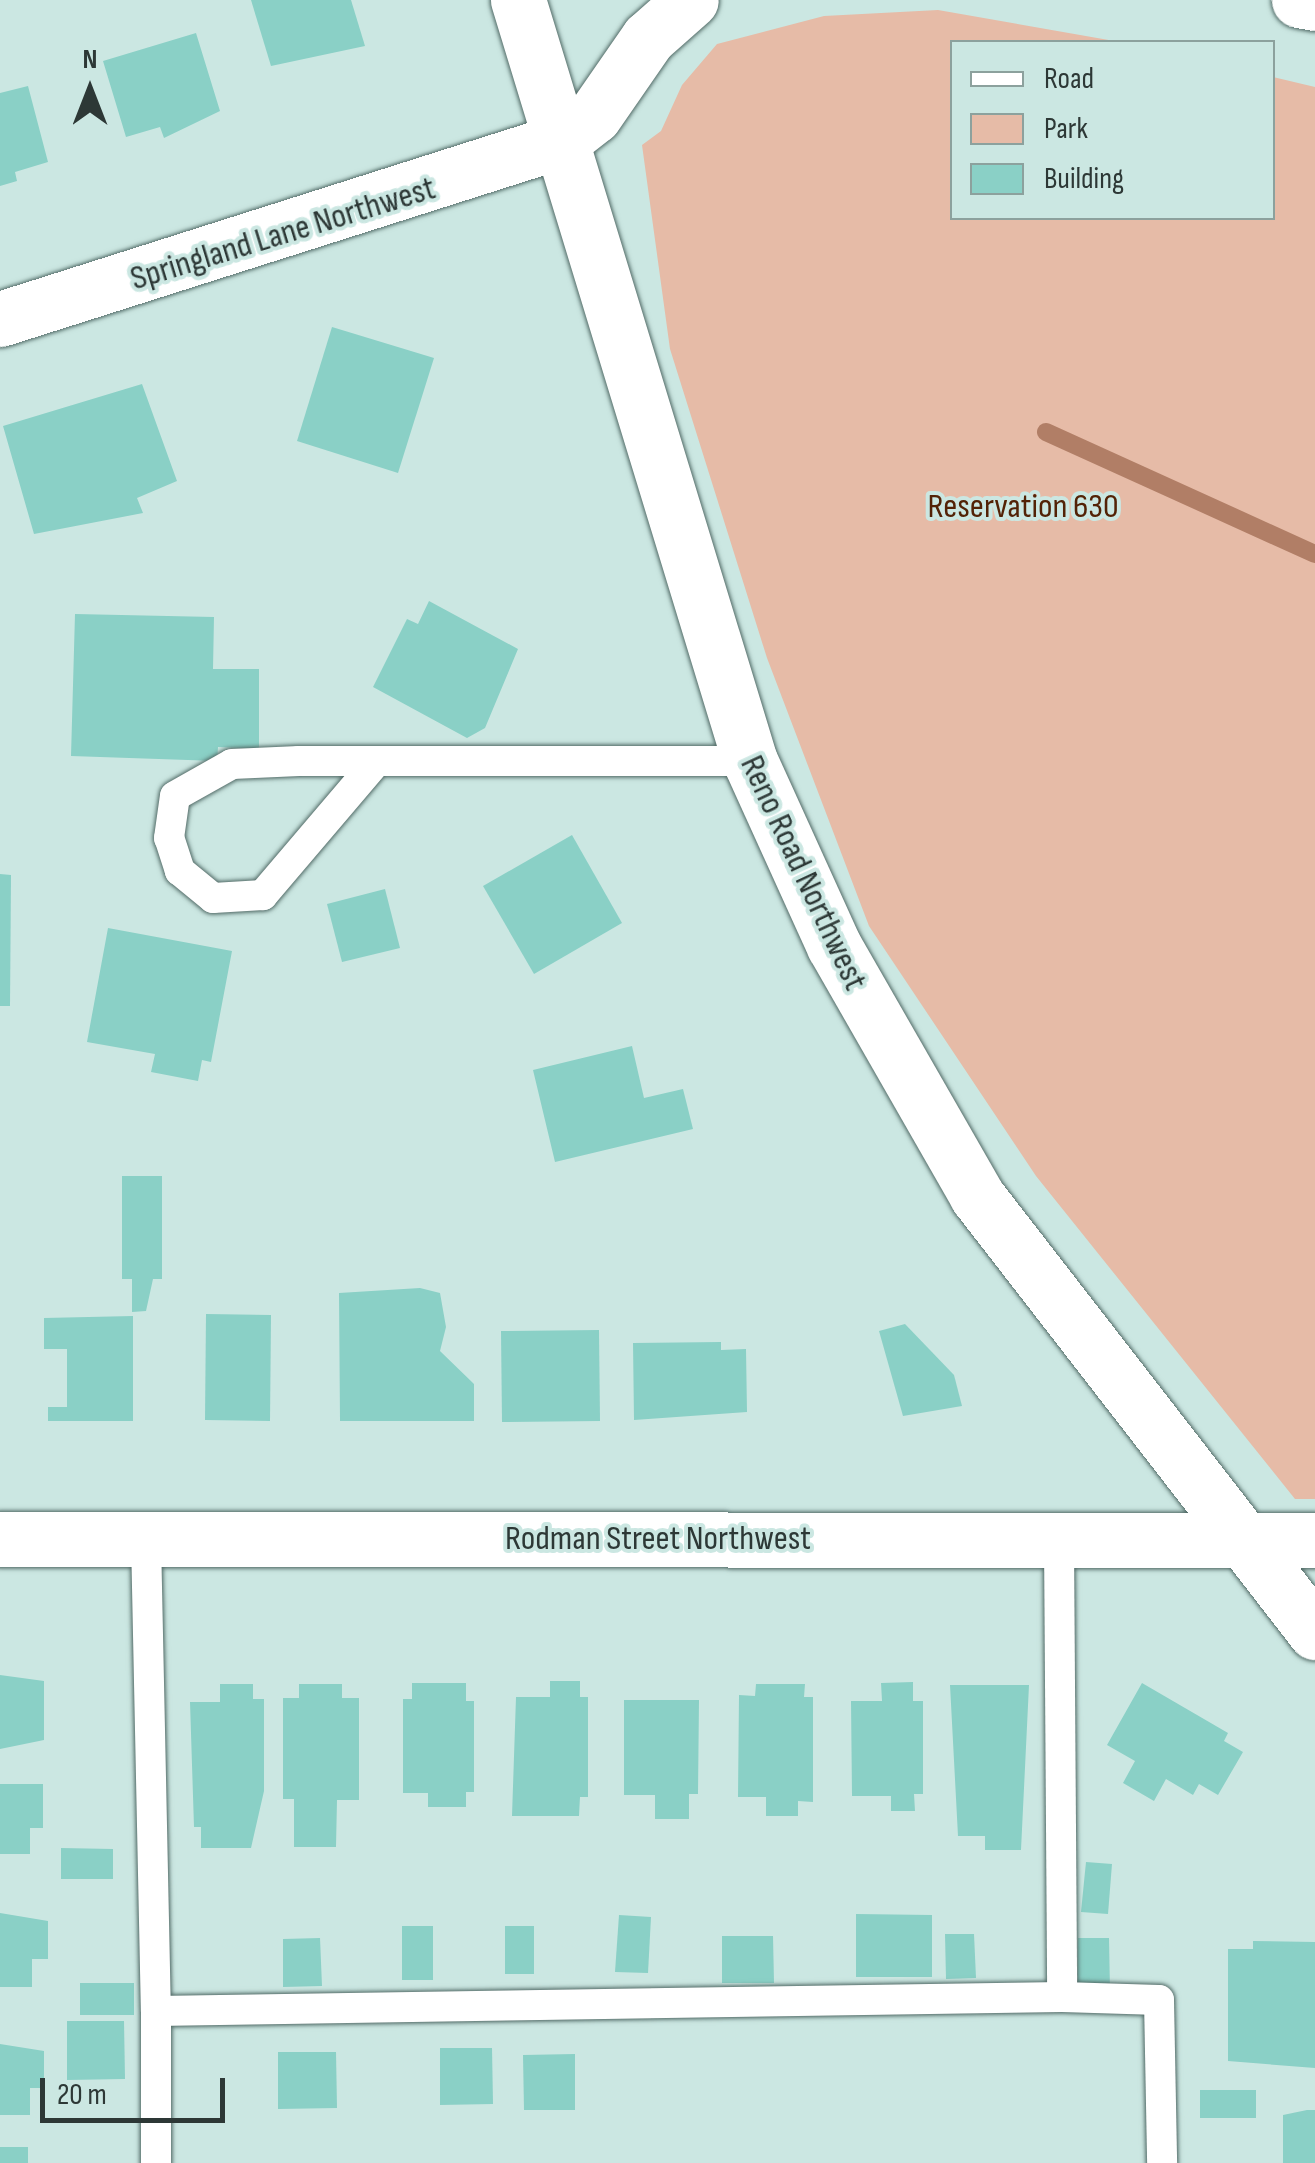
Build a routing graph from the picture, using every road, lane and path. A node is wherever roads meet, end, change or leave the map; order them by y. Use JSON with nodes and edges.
{"nodes":[{"id":1,"x":518,"y":0,"type":"edge"},
{"id":2,"x":692,"y":0,"type":"edge"},
{"id":3,"x":1299,"y":0,"type":"edge"},
{"id":4,"x":1315,"y":3,"type":"edge"},
{"id":5,"x":563,"y":140,"type":"junction"},
{"id":6,"x":0,"y":319,"type":"edge"},
{"id":7,"x":376,"y":762,"type":"junction"},
{"id":8,"x":750,"y":762,"type":"junction"},
{"id":9,"x":0,"y":1539,"type":"edge"},
{"id":10,"x":146,"y":1539,"type":"junction"},
{"id":11,"x":1059,"y":1540,"type":"junction"},
{"id":12,"x":1247,"y":1540,"type":"junction"},
{"id":13,"x":1315,"y":1540,"type":"edge"},
{"id":14,"x":1315,"y":1632,"type":"edge"},
{"id":15,"x":1062,"y":1997,"type":"junction"},
{"id":16,"x":156,"y":2011,"type":"junction"},
{"id":17,"x":156,"y":2163,"type":"edge"},
{"id":18,"x":1162,"y":2163,"type":"edge"}],
"edges":[{"from":1,"to":5,"type":"main road","name":"Reno Road Northwest"},
{"from":2,"to":5,"type":"main road"},
{"from":3,"to":4,"type":"main road"},
{"from":5,"to":6,"type":"main road","name":"Springland Lane Northwest"},
{"from":5,"to":8,"type":"main road","name":"Reno Road Northwest"},
{"from":7,"to":7,"type":"lane"},
{"from":7,"to":8,"type":"lane"},
{"from":8,"to":12,"type":"main road","name":"Reno Road Northwest"},
{"from":9,"to":10,"type":"main road","name":"Rodman Street Northwest"},
{"from":10,"to":11,"type":"main road","name":"Rodman Street Northwest"},
{"from":10,"to":16,"type":"lane"},
{"from":11,"to":12,"type":"main road","name":"Rodman Street Northwest"},
{"from":11,"to":15,"type":"lane"},
{"from":12,"to":13,"type":"main road","name":"Rodman Street Northwest"},
{"from":12,"to":14,"type":"main road","name":"Reno Road Northwest"},
{"from":15,"to":16,"type":"lane"},
{"from":15,"to":18,"type":"lane"},
{"from":16,"to":17,"type":"lane"}]}
